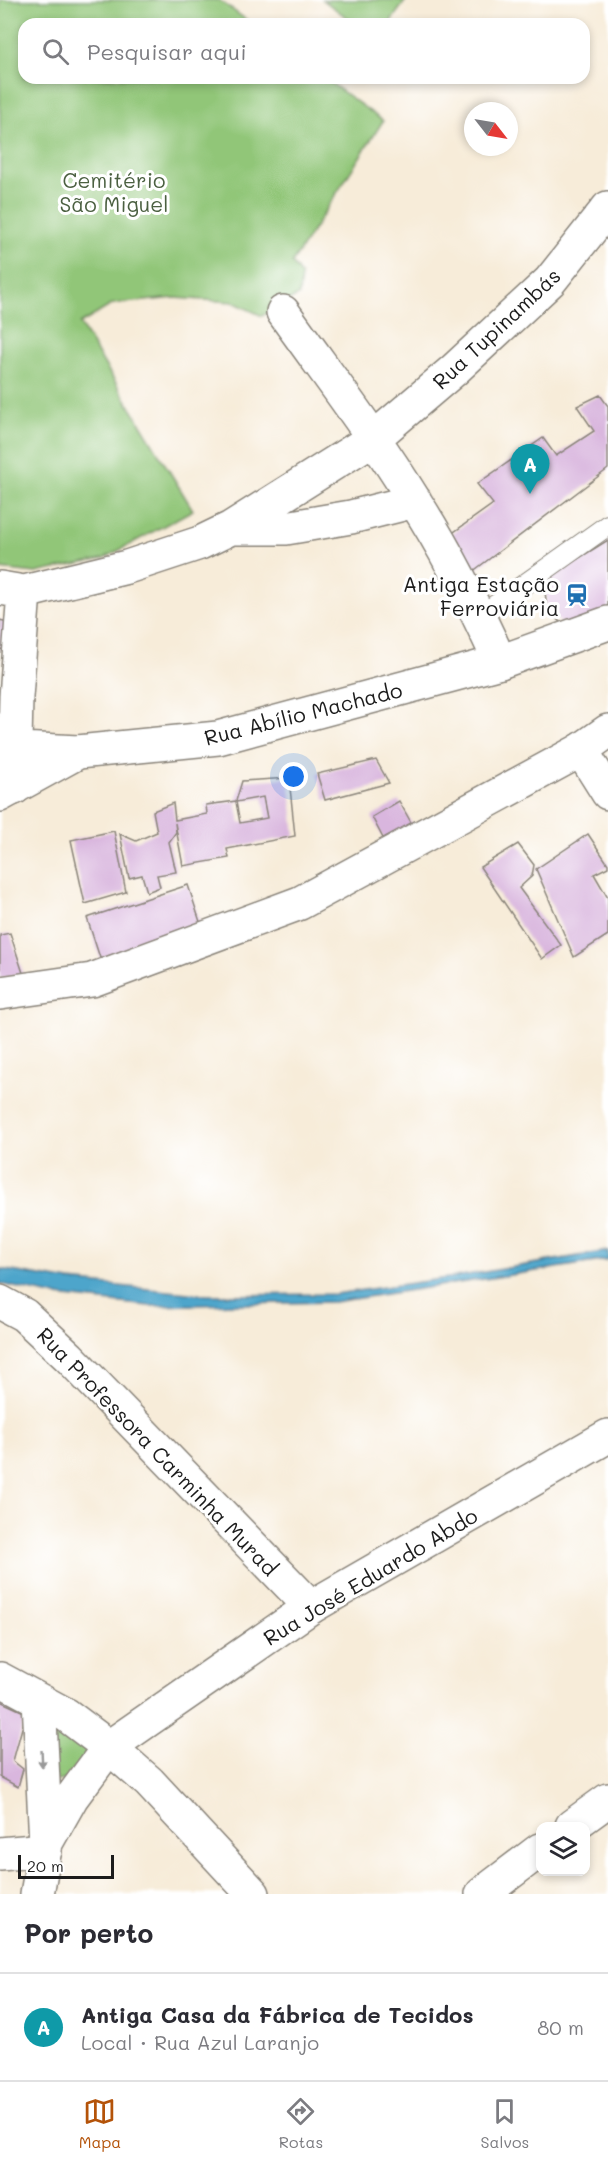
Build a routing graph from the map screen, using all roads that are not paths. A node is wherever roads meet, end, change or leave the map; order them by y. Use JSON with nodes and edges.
{"nodes":[{"id":1,"x":608,"y":208,"type":"edge"},
{"id":2,"x":283,"y":312,"type":"dead end"},
{"id":3,"x":374,"y":438,"type":"junction"},
{"id":4,"x":415,"y":501,"type":"junction"},
{"id":5,"x":608,"y":525,"type":"edge"},
{"id":6,"x":231,"y":528,"type":"junction"},
{"id":7,"x":12,"y":590,"type":"edge"},
{"id":8,"x":480,"y":617,"type":"junction"},
{"id":9,"x":608,"y":622,"type":"edge"},
{"id":10,"x":500,"y":662,"type":"junction"},
{"id":11,"x":608,"y":731,"type":"edge"},
{"id":12,"x":7,"y":749,"type":"edge"},
{"id":13,"x":581,"y":750,"type":"junction"},
{"id":14,"x":78,"y":753,"type":"junction"},
{"id":15,"x":7,"y":791,"type":"edge"},
{"id":16,"x":608,"y":793,"type":"edge"},
{"id":17,"x":0,"y":993,"type":"edge"},
{"id":18,"x":0,"y":1302,"type":"edge"},
{"id":19,"x":608,"y":1436,"type":"edge"},
{"id":20,"x":311,"y":1607,"type":"junction"},
{"id":21,"x":0,"y":1678,"type":"edge"},
{"id":22,"x":39,"y":1700,"type":"junction"},
{"id":23,"x":109,"y":1747,"type":"junction"},
{"id":24,"x":608,"y":1800,"type":"edge"},
{"id":25,"x":579,"y":1822,"type":"edge"},
{"id":26,"x":45,"y":1847,"type":"junction"},
{"id":27,"x":536,"y":1853,"type":"edge"},
{"id":28,"x":0,"y":1854,"type":"edge"},
{"id":29,"x":37,"y":1894,"type":"edge"},
{"id":30,"x":253,"y":1894,"type":"edge"},
{"id":31,"x":482,"y":1894,"type":"edge"}],
"edges":[{"from":1,"to":3,"type":"street","name":"Rua Tupinambás"},
{"from":2,"to":3,"type":"street"},
{"from":3,"to":4,"type":"street"},
{"from":3,"to":6,"type":"street","name":"Rua Tupinambás"},
{"from":4,"to":6,"type":"street"},
{"from":4,"to":8,"type":"street"},
{"from":5,"to":8,"type":"lane"},
{"from":6,"to":7,"type":"street","name":"Rua Tupinambás"},
{"from":7,"to":12,"type":"street"},
{"from":8,"to":10,"type":"street"},
{"from":9,"to":10,"type":"street","name":"Rua Abílio Machado"},
{"from":10,"to":14,"type":"street","name":"Rua Abílio Machado"},
{"from":11,"to":13,"type":"street"},
{"from":12,"to":14,"type":"street"},
{"from":12,"to":15,"type":"street"},
{"from":13,"to":16,"type":"street"},
{"from":13,"to":17,"type":"street"},
{"from":14,"to":15,"type":"street","name":"Rua Abílio Machado"},
{"from":18,"to":20,"type":"street","name":"Rua Professora Carminha Murad"},
{"from":19,"to":20,"type":"street","name":"Rua José Eduardo Abdo"},
{"from":20,"to":23,"type":"street","name":"Rua José Eduardo Abdo"},
{"from":21,"to":22,"type":"street"},
{"from":22,"to":23,"type":"street"},
{"from":22,"to":26,"type":"street","one_way":true},
{"from":23,"to":26,"type":"street","name":"Rua José Eduardo Abdo"},
{"from":23,"to":30,"type":"street"},
{"from":24,"to":25,"type":"street"},
{"from":26,"to":28,"type":"street"},
{"from":26,"to":29,"type":"street"},
{"from":27,"to":31,"type":"street"}]}
